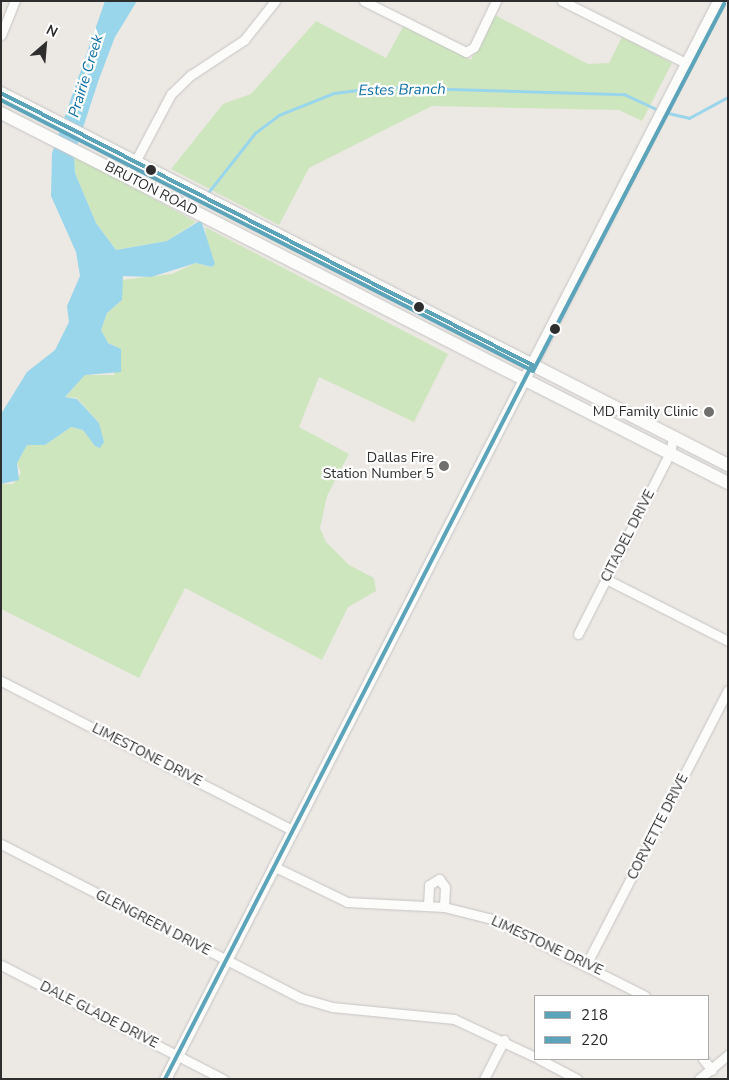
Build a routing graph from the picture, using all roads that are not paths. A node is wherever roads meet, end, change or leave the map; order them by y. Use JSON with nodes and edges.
{"nodes":[{"id":1,"x":15,"y":1,"type":"edge"},
{"id":2,"x":275,"y":1,"type":"edge"},
{"id":3,"x":364,"y":1,"type":"edge"},
{"id":4,"x":496,"y":1,"type":"edge"},
{"id":5,"x":562,"y":1,"type":"edge"},
{"id":6,"x":718,"y":1,"type":"edge"},
{"id":7,"x":1,"y":35,"type":"edge"},
{"id":8,"x":686,"y":63,"type":"junction"},
{"id":9,"x":1,"y":93,"type":"edge"},
{"id":10,"x":1,"y":114,"type":"edge"},
{"id":11,"x":136,"y":162,"type":"junction"},
{"id":12,"x":127,"y":177,"type":"junction"},
{"id":13,"x":350,"y":272,"type":"junction"},
{"id":14,"x":343,"y":287,"type":"junction"},
{"id":15,"x":532,"y":365,"type":"junction"},
{"id":16,"x":524,"y":378,"type":"junction"},
{"id":17,"x":673,"y":437,"type":"junction"},
{"id":18,"x":670,"y":453,"type":"junction"},
{"id":19,"x":728,"y":465,"type":"edge"},
{"id":20,"x":728,"y":483,"type":"edge"},
{"id":21,"x":606,"y":579,"type":"junction"},
{"id":22,"x":578,"y":634,"type":"dead end"},
{"id":23,"x":728,"y":641,"type":"edge"},
{"id":24,"x":1,"y":681,"type":"edge"},
{"id":25,"x":728,"y":690,"type":"edge"},
{"id":26,"x":292,"y":830,"type":"junction"},
{"id":27,"x":1,"y":844,"type":"edge"},
{"id":28,"x":273,"y":866,"type":"junction"},
{"id":29,"x":428,"y":906,"type":"junction"},
{"id":30,"x":444,"y":907,"type":"junction"},
{"id":31,"x":225,"y":960,"type":"junction"},
{"id":32,"x":588,"y":963,"type":"junction"},
{"id":33,"x":1,"y":965,"type":"edge"},
{"id":34,"x":643,"y":995,"type":"edge"},
{"id":35,"x":504,"y":1040,"type":"junction"},
{"id":36,"x":177,"y":1056,"type":"junction"},
{"id":37,"x":534,"y":1056,"type":"edge"},
{"id":38,"x":728,"y":1056,"type":"edge"},
{"id":39,"x":541,"y":1060,"type":"edge"},
{"id":40,"x":704,"y":1060,"type":"edge"},
{"id":41,"x":712,"y":1070,"type":"junction"},
{"id":42,"x":165,"y":1079,"type":"edge"},
{"id":43,"x":223,"y":1079,"type":"edge"},
{"id":44,"x":484,"y":1079,"type":"edge"},
{"id":45,"x":577,"y":1079,"type":"edge"},
{"id":46,"x":699,"y":1079,"type":"edge"}],
"edges":[{"from":1,"to":7,"type":"street"},
{"from":2,"to":11,"type":"street"},
{"from":3,"to":4,"type":"street"},
{"from":5,"to":8,"type":"street"},
{"from":6,"to":8,"type":"street"},
{"from":8,"to":15,"type":"street"},
{"from":9,"to":11,"type":"main road","name":"BRUTON ROAD"},
{"from":10,"to":12,"type":"main road","name":"BRUTON ROAD"},
{"from":11,"to":12,"type":"street"},
{"from":11,"to":13,"type":"main road","name":"BRUTON ROAD"},
{"from":12,"to":14,"type":"main road","name":"BRUTON ROAD"},
{"from":13,"to":14,"type":"main road"},
{"from":13,"to":15,"type":"main road","name":"BRUTON ROAD"},
{"from":14,"to":16,"type":"main road","name":"BRUTON ROAD"},
{"from":15,"to":16,"type":"street"},
{"from":15,"to":17,"type":"main road","name":"BRUTON ROAD"},
{"from":16,"to":18,"type":"main road","name":"BRUTON ROAD"},
{"from":16,"to":26,"type":"street"},
{"from":17,"to":18,"type":"street","name":"CITADEL DRIVE"},
{"from":17,"to":19,"type":"main road","name":"BRUTON ROAD"},
{"from":18,"to":20,"type":"main road","name":"BRUTON ROAD"},
{"from":18,"to":21,"type":"street","name":"CITADEL DRIVE"},
{"from":21,"to":22,"type":"street","name":"CITADEL DRIVE"},
{"from":21,"to":23,"type":"street"},
{"from":24,"to":26,"type":"street","name":"LIMESTONE DRIVE"},
{"from":25,"to":32,"type":"street","name":"CORVETTE DRIVE"},
{"from":26,"to":28,"type":"street"},
{"from":27,"to":31,"type":"street","name":"GLENGREEN DRIVE"},
{"from":28,"to":29,"type":"street","name":"LIMESTONE DRIVE"},
{"from":28,"to":31,"type":"street"},
{"from":29,"to":30,"type":"street","name":"LIMESTONE DRIVE"},
{"from":29,"to":30,"type":"street"},
{"from":30,"to":32,"type":"street","name":"LIMESTONE DRIVE"},
{"from":31,"to":35,"type":"street","name":"GLENGREEN DRIVE"},
{"from":31,"to":36,"type":"street"},
{"from":32,"to":34,"type":"street","name":"LIMESTONE DRIVE"},
{"from":33,"to":36,"type":"street","name":"DALE GLADE DRIVE"},
{"from":35,"to":37,"type":"street","name":"GLENGREEN DRIVE"},
{"from":35,"to":44,"type":"street"},
{"from":36,"to":42,"type":"street"},
{"from":36,"to":43,"type":"street","name":"DALE GLADE DRIVE"},
{"from":38,"to":41,"type":"street"},
{"from":39,"to":45,"type":"street"},
{"from":40,"to":41,"type":"street"},
{"from":41,"to":46,"type":"street"}]}
